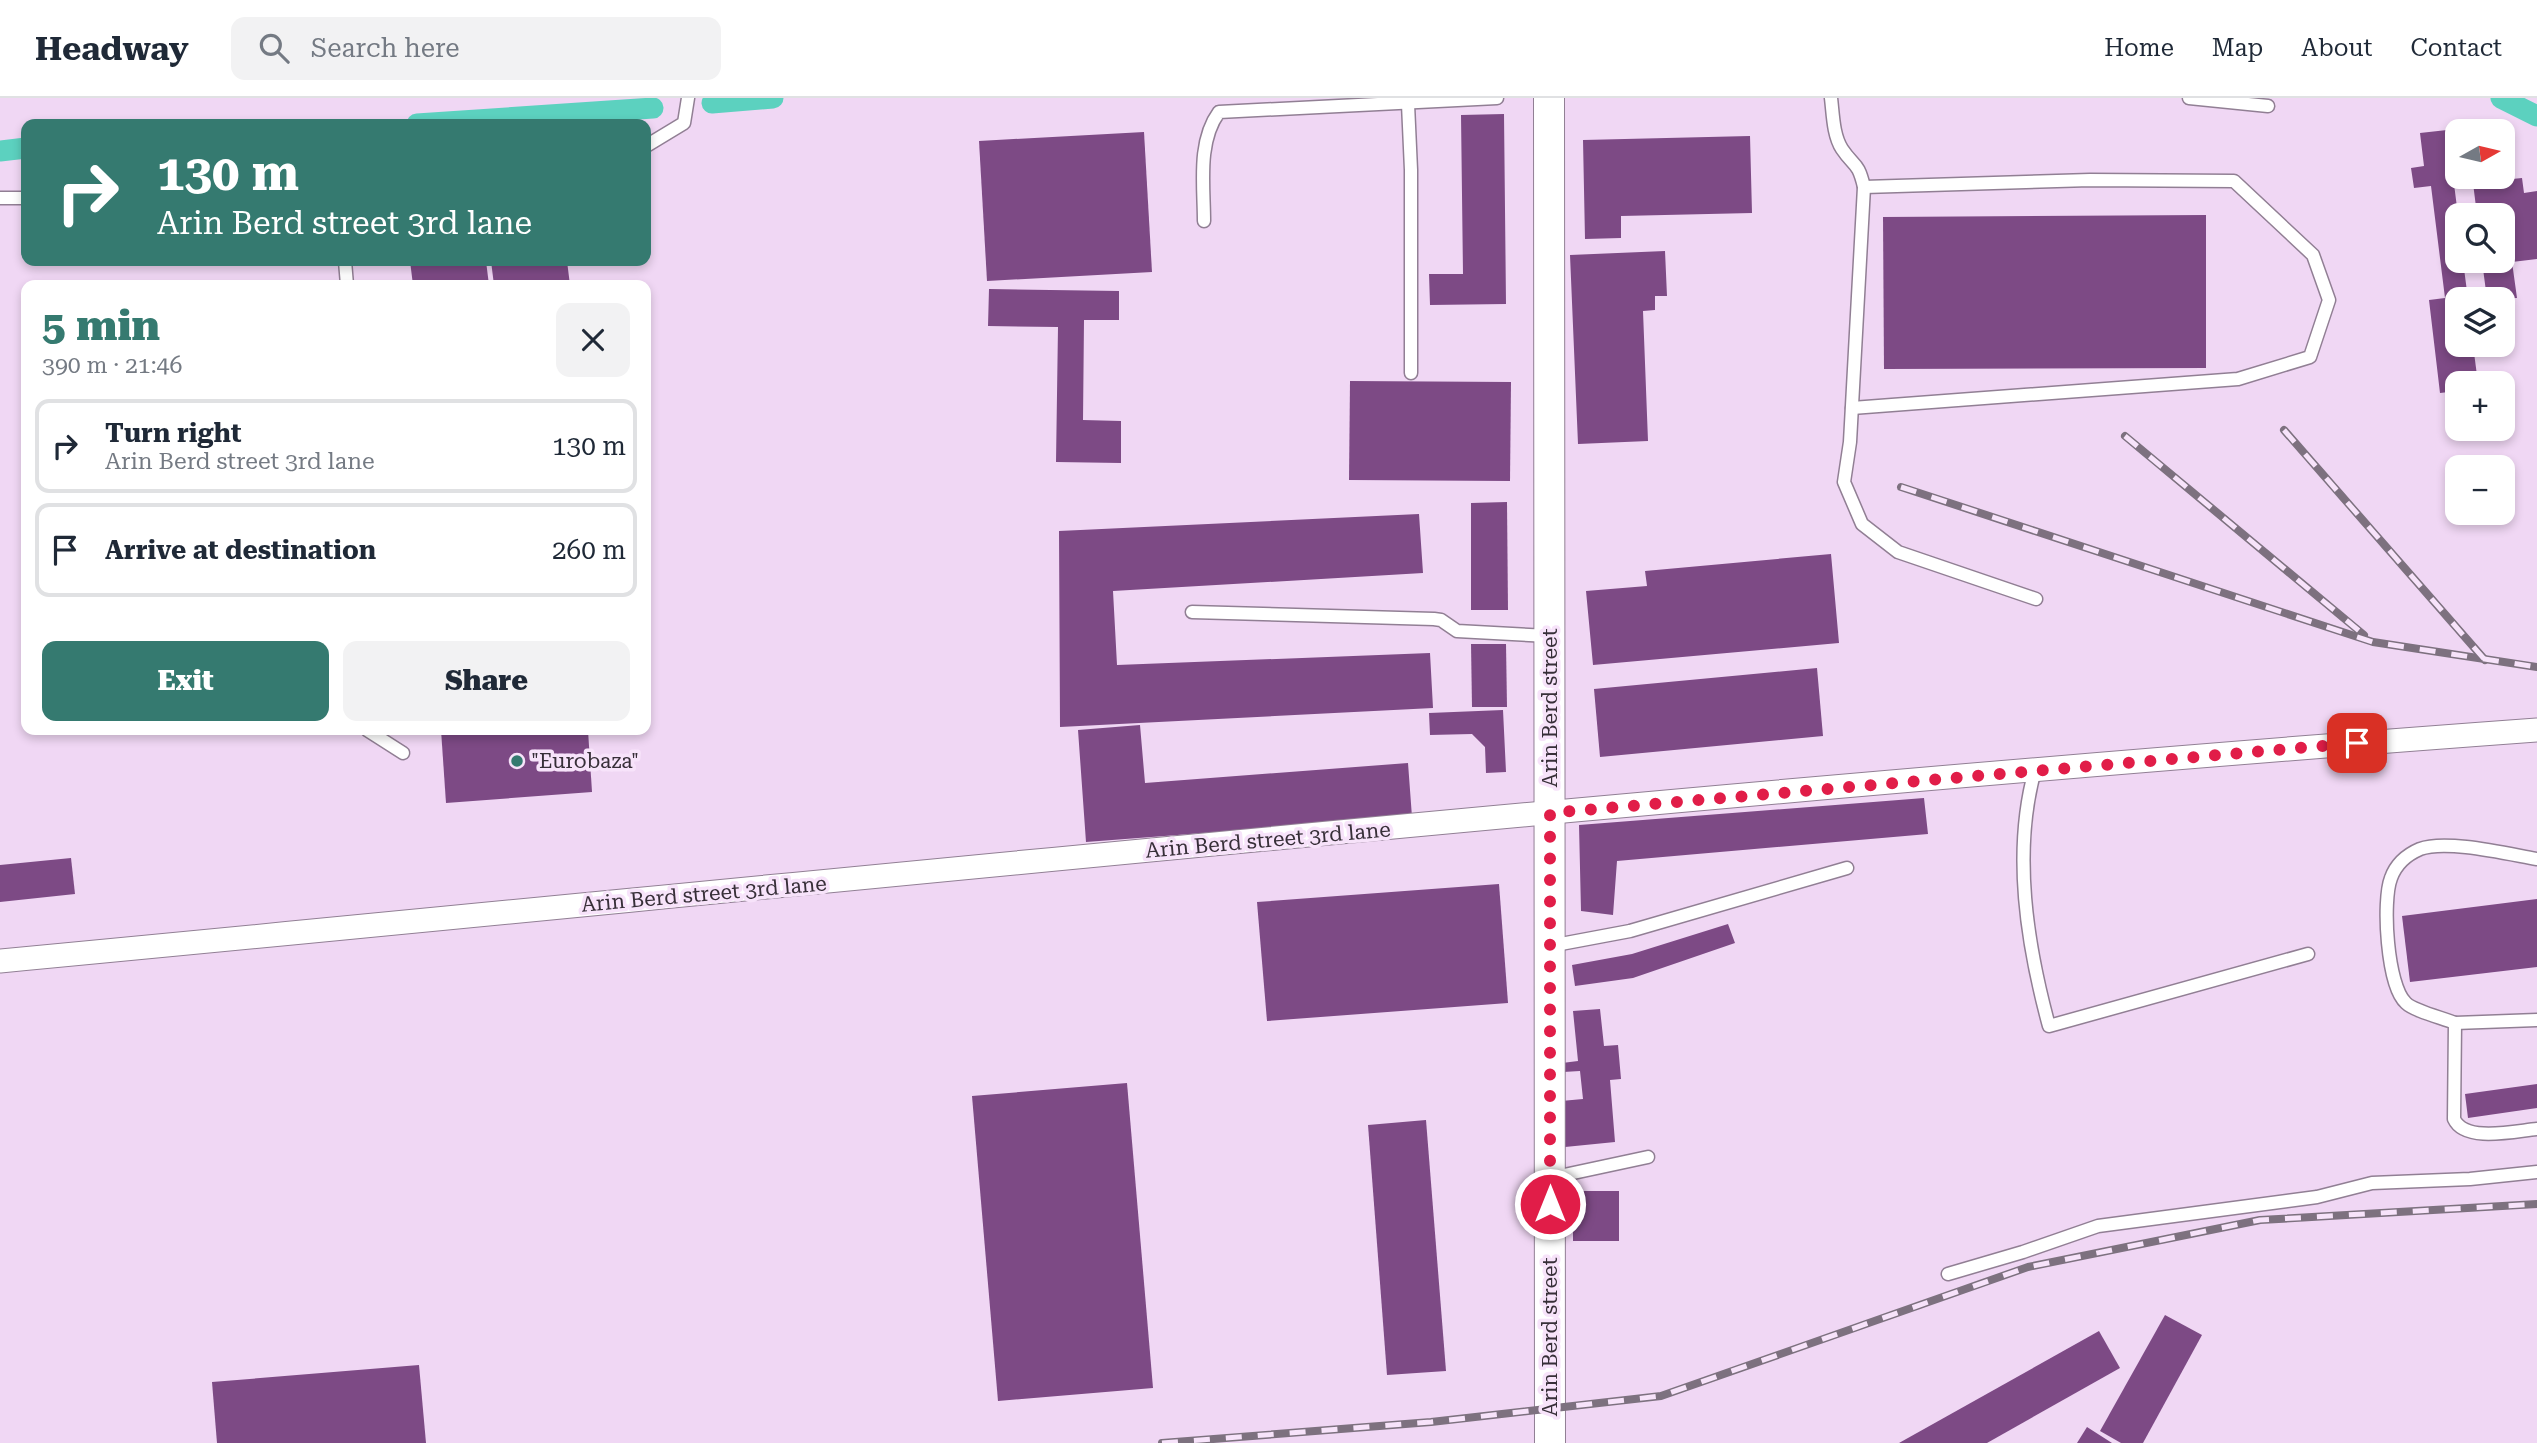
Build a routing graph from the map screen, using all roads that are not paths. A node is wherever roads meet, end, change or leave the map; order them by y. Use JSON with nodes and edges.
{"nodes":[{"id":1,"x":688,"y":98,"type":"edge"},
{"id":2,"x":1497,"y":98,"type":"edge"},
{"id":3,"x":1549,"y":98,"type":"edge"},
{"id":4,"x":1831,"y":98,"type":"edge"},
{"id":5,"x":2189,"y":98,"type":"edge"},
{"id":6,"x":1408,"y":104,"type":"junction"},
{"id":7,"x":2268,"y":106,"type":"dead end"},
{"id":8,"x":651,"y":143,"type":"edge"},
{"id":9,"x":1864,"y":187,"type":"junction"},
{"id":10,"x":0,"y":198,"type":"edge"},
{"id":11,"x":21,"y":198,"type":"edge"},
{"id":12,"x":1204,"y":222,"type":"dead end"},
{"id":13,"x":1410,"y":373,"type":"dead end"},
{"id":14,"x":1852,"y":408,"type":"junction"},
{"id":15,"x":2036,"y":599,"type":"dead end"},
{"id":16,"x":1192,"y":612,"type":"dead end"},
{"id":17,"x":1549,"y":636,"type":"junction"},
{"id":18,"x":2537,"y":730,"type":"edge"},
{"id":19,"x":375,"y":735,"type":"edge"},
{"id":20,"x":403,"y":753,"type":"dead end"},
{"id":21,"x":2035,"y":770,"type":"junction"},
{"id":22,"x":1550,"y":813,"type":"junction"},
{"id":23,"x":2537,"y":859,"type":"edge"},
{"id":24,"x":1847,"y":867,"type":"dead end"},
{"id":25,"x":1549,"y":946,"type":"junction"},
{"id":26,"x":2308,"y":954,"type":"dead end"},
{"id":27,"x":0,"y":961,"type":"edge"},
{"id":28,"x":2537,"y":1020,"type":"edge"},
{"id":29,"x":2455,"y":1023,"type":"junction"},
{"id":30,"x":2537,"y":1129,"type":"edge"},
{"id":31,"x":1648,"y":1157,"type":"dead end"},
{"id":32,"x":2537,"y":1172,"type":"edge"},
{"id":33,"x":1550,"y":1178,"type":"junction"},
{"id":34,"x":1948,"y":1274,"type":"dead end"},
{"id":35,"x":1550,"y":1443,"type":"edge"}],
"edges":[{"from":1,"to":8,"type":"lane"},
{"from":2,"to":6,"type":"lane"},
{"from":3,"to":17,"type":"street","name":"Arin Berd street"},
{"from":4,"to":9,"type":"lane"},
{"from":5,"to":7,"type":"lane"},
{"from":6,"to":12,"type":"lane"},
{"from":6,"to":13,"type":"lane"},
{"from":9,"to":14,"type":"lane"},
{"from":9,"to":14,"type":"lane"},
{"from":10,"to":11,"type":"lane"},
{"from":14,"to":15,"type":"lane"},
{"from":16,"to":17,"type":"lane"},
{"from":17,"to":22,"type":"street","name":"Arin Berd street"},
{"from":18,"to":21,"type":"street","name":"Arin Berd street 3rd lane"},
{"from":19,"to":20,"type":"lane"},
{"from":21,"to":22,"type":"street","name":"Arin Berd street 3rd lane"},
{"from":21,"to":26,"type":"lane"},
{"from":22,"to":25,"type":"street","name":"Arin Berd street"},
{"from":22,"to":27,"type":"street","name":"Arin Berd street 3rd lane"},
{"from":23,"to":29,"type":"lane"},
{"from":24,"to":25,"type":"lane"},
{"from":25,"to":33,"type":"street","name":"Arin Berd street"},
{"from":28,"to":29,"type":"lane"},
{"from":29,"to":30,"type":"lane"},
{"from":31,"to":33,"type":"lane"},
{"from":32,"to":34,"type":"lane"},
{"from":33,"to":35,"type":"street","name":"Arin Berd street"}]}
